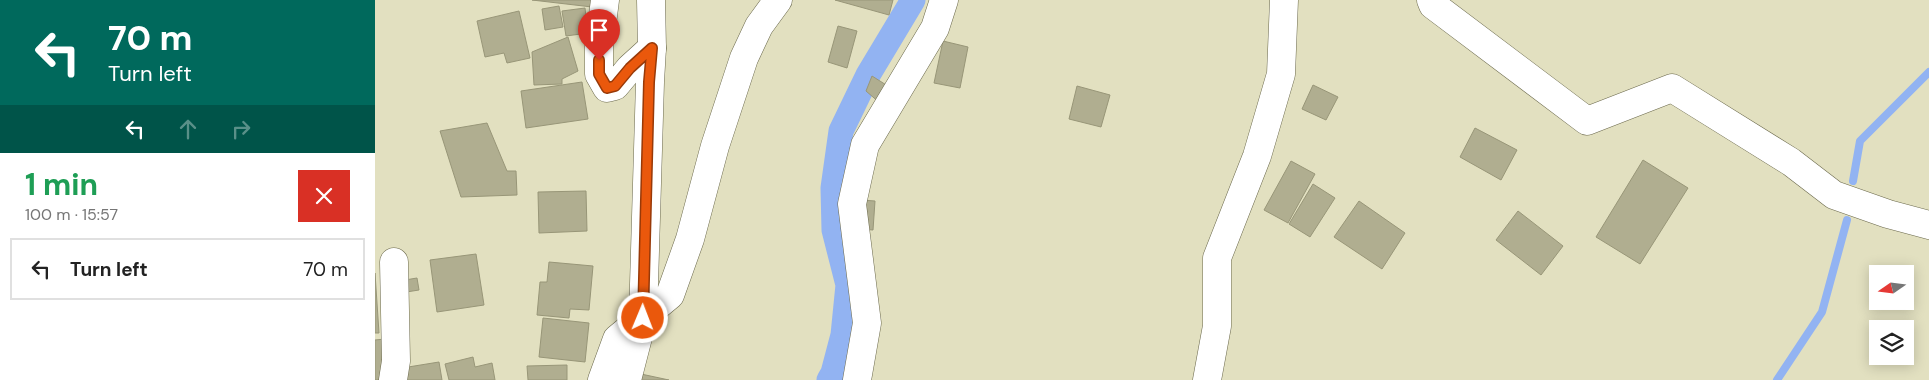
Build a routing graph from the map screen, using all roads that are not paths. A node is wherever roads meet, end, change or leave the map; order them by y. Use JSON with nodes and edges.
{"nodes":[{"id":1,"x":605,"y":0,"type":"edge"},
{"id":2,"x":651,"y":0,"type":"edge"},
{"id":3,"x":778,"y":0,"type":"edge"},
{"id":4,"x":944,"y":0,"type":"edge"},
{"id":5,"x":1284,"y":0,"type":"edge"},
{"id":6,"x":1431,"y":0,"type":"edge"},
{"id":7,"x":652,"y":48,"type":"junction"},
{"id":8,"x":1929,"y":225,"type":"edge"},
{"id":9,"x":394,"y":262,"type":"dead end"},
{"id":10,"x":643,"y":318,"type":"junction"},
{"id":11,"x":393,"y":380,"type":"edge"},
{"id":12,"x":602,"y":380,"type":"edge"},
{"id":13,"x":627,"y":380,"type":"edge"},
{"id":14,"x":857,"y":380,"type":"edge"},
{"id":15,"x":1207,"y":380,"type":"edge"}],
"edges":[{"from":1,"to":7,"type":"street"},
{"from":2,"to":7,"type":"street"},
{"from":3,"to":10,"type":"street"},
{"from":4,"to":14,"type":"street"},
{"from":5,"to":15,"type":"street"},
{"from":6,"to":8,"type":"street"},
{"from":7,"to":10,"type":"street"},
{"from":9,"to":11,"type":"street"},
{"from":10,"to":12,"type":"street"},
{"from":10,"to":13,"type":"street"}]}
